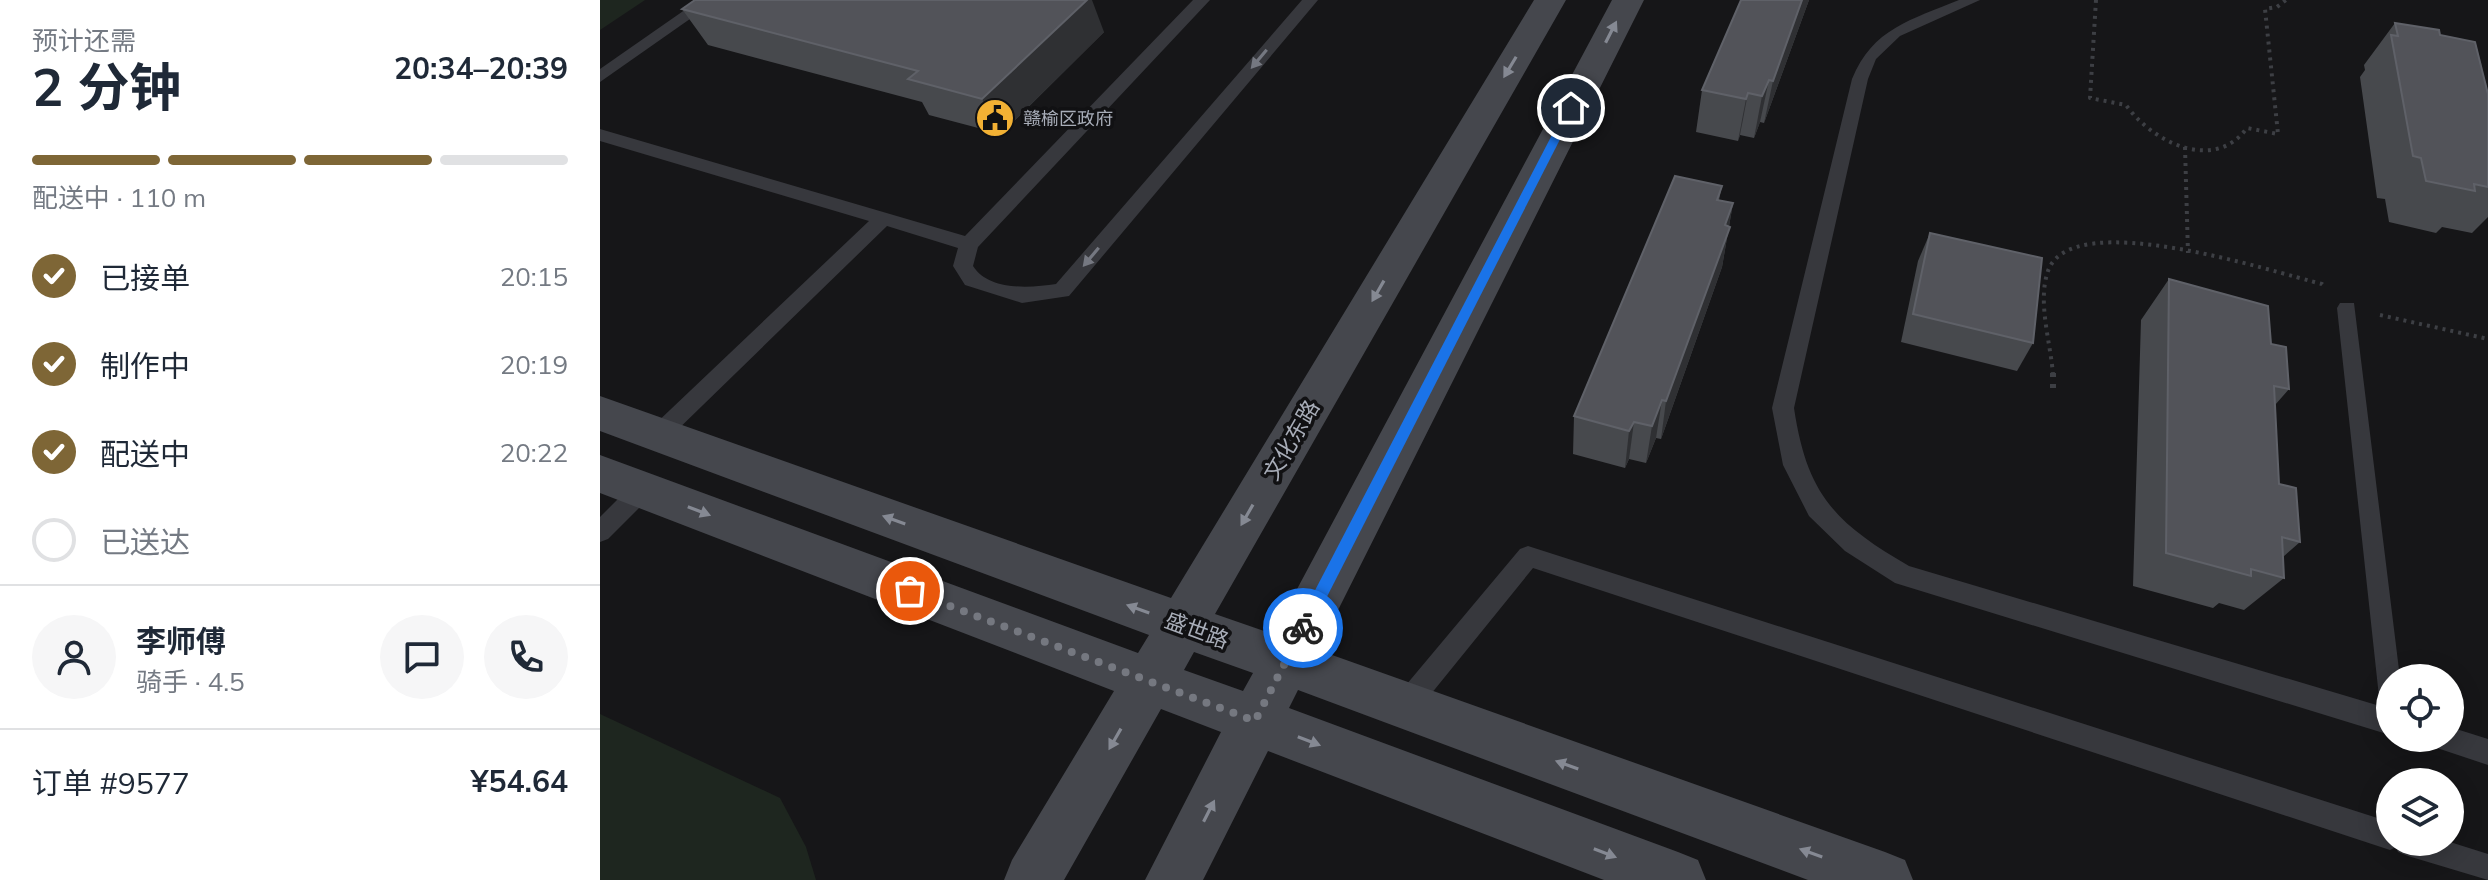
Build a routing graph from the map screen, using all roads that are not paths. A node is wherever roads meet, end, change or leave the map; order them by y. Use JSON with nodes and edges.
{"nodes":[{"id":1,"x":709,"y":0,"type":"edge"},
{"id":2,"x":1202,"y":0,"type":"edge"},
{"id":3,"x":1310,"y":0,"type":"edge"},
{"id":4,"x":1550,"y":0,"type":"edge"},
{"id":5,"x":1628,"y":0,"type":"edge"},
{"id":6,"x":1972,"y":0,"type":"edge"},
{"id":7,"x":600,"y":77,"type":"edge"},
{"id":8,"x":600,"y":135,"type":"edge"},
{"id":9,"x":883,"y":219,"type":"junction"},
{"id":10,"x":969,"y":244,"type":"junction"},
{"id":11,"x":2347,"y":308,"type":"road end"},
{"id":12,"x":600,"y":413,"type":"edge"},
{"id":13,"x":659,"y":434,"type":"junction"},
{"id":14,"x":621,"y":482,"type":"edge"},
{"id":15,"x":600,"y":532,"type":"edge"},
{"id":16,"x":1182,"y":625,"type":"junction"},
{"id":17,"x":1286,"y":662,"type":"junction"},
{"id":18,"x":2386,"y":664,"type":"edge"},
{"id":19,"x":1149,"y":681,"type":"junction"},
{"id":20,"x":1405,"y":706,"type":"junction"},
{"id":21,"x":2376,"y":718,"type":"edge"},
{"id":22,"x":1255,"y":721,"type":"junction"},
{"id":23,"x":2464,"y":745,"type":"edge"},
{"id":24,"x":2488,"y":752,"type":"edge"},
{"id":25,"x":2376,"y":831,"type":"edge"},
{"id":26,"x":2451,"y":856,"type":"edge"},
{"id":27,"x":2488,"y":868,"type":"edge"},
{"id":28,"x":1032,"y":880,"type":"edge"},
{"id":29,"x":1173,"y":880,"type":"edge"},
{"id":30,"x":1678,"y":880,"type":"edge"},
{"id":31,"x":1885,"y":880,"type":"edge"}],
"edges":[{"from":1,"to":7,"type":"lane"},
{"from":2,"to":10,"type":"lane"},
{"from":3,"to":10,"type":"lane","one_way":true},
{"from":4,"to":16,"type":"main road","name":"文化东路","one_way":true},
{"from":17,"to":5,"type":"main road","one_way":true},
{"from":6,"to":21,"type":"lane"},
{"from":8,"to":9,"type":"lane"},
{"from":9,"to":10,"type":"lane"},
{"from":9,"to":13,"type":"lane"},
{"from":11,"to":18,"type":"lane"},
{"from":12,"to":13,"type":"main road","name":"盛世路"},
{"from":16,"to":13,"type":"main road","name":"盛世路","one_way":true},
{"from":14,"to":15,"type":"lane"},
{"from":14,"to":19,"type":"main road","one_way":true},
{"from":16,"to":17,"type":"main road","name":"盛世路"},
{"from":16,"to":19,"type":"main road","name":"文化东路"},
{"from":17,"to":20,"type":"main road","name":"盛世路"},
{"from":17,"to":22,"type":"main road"},
{"from":19,"to":22,"type":"main road"},
{"from":19,"to":28,"type":"main road","name":"文化东路","one_way":true},
{"from":20,"to":25,"type":"lane"},
{"from":31,"to":20,"type":"main road","name":"盛世路","one_way":true},
{"from":29,"to":22,"type":"main road","one_way":true},
{"from":22,"to":30,"type":"main road","one_way":true},
{"from":23,"to":24,"type":"lane"},
{"from":26,"to":27,"type":"lane"}]}
